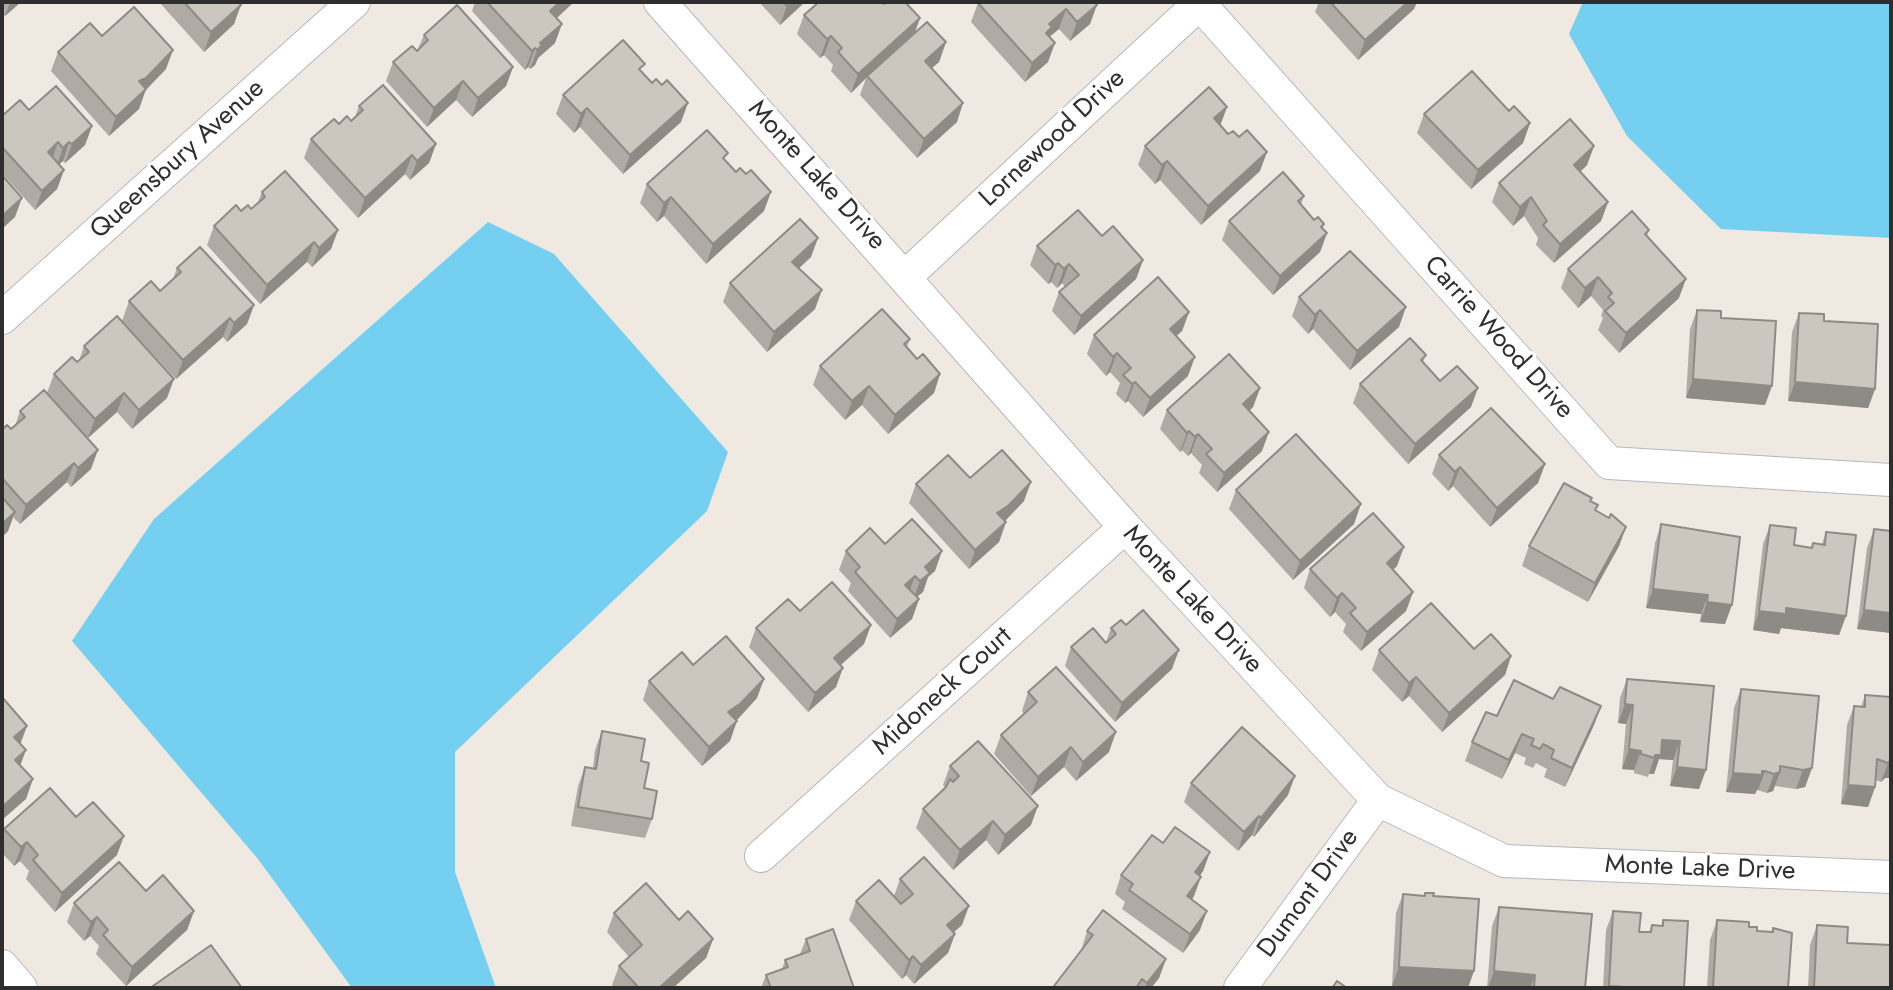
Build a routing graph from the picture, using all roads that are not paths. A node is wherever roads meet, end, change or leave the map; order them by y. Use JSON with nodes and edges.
{"nodes":[{"id":1,"x":354,"y":2,"type":"edge"},
{"id":2,"x":660,"y":2,"type":"edge"},
{"id":3,"x":1200,"y":3,"type":"edge"},
{"id":4,"x":905,"y":277,"type":"junction"},
{"id":5,"x":2,"y":318,"type":"edge"},
{"id":6,"x":1891,"y":480,"type":"edge"},
{"id":7,"x":1125,"y":527,"type":"junction"},
{"id":8,"x":1378,"y":800,"type":"junction"},
{"id":9,"x":761,"y":856,"type":"dead end"},
{"id":10,"x":1891,"y":877,"type":"edge"},
{"id":11,"x":2,"y":966,"type":"edge"},
{"id":12,"x":21,"y":988,"type":"edge"},
{"id":13,"x":1240,"y":988,"type":"edge"}],
"edges":[{"from":1,"to":5,"type":"street","name":"Queensbury Avenue"},
{"from":2,"to":4,"type":"street","name":"Monte Lake Drive"},
{"from":3,"to":4,"type":"street","name":"Lornewood Drive"},
{"from":3,"to":6,"type":"street","name":"Carrie Wood Drive"},
{"from":4,"to":7,"type":"street","name":"Monte Lake Drive"},
{"from":7,"to":8,"type":"street","name":"Monte Lake Drive"},
{"from":7,"to":9,"type":"street","name":"Midoneck Court"},
{"from":8,"to":10,"type":"street","name":"Monte Lake Drive"},
{"from":8,"to":13,"type":"street","name":"Dumont Drive"},
{"from":11,"to":12,"type":"street"}]}
